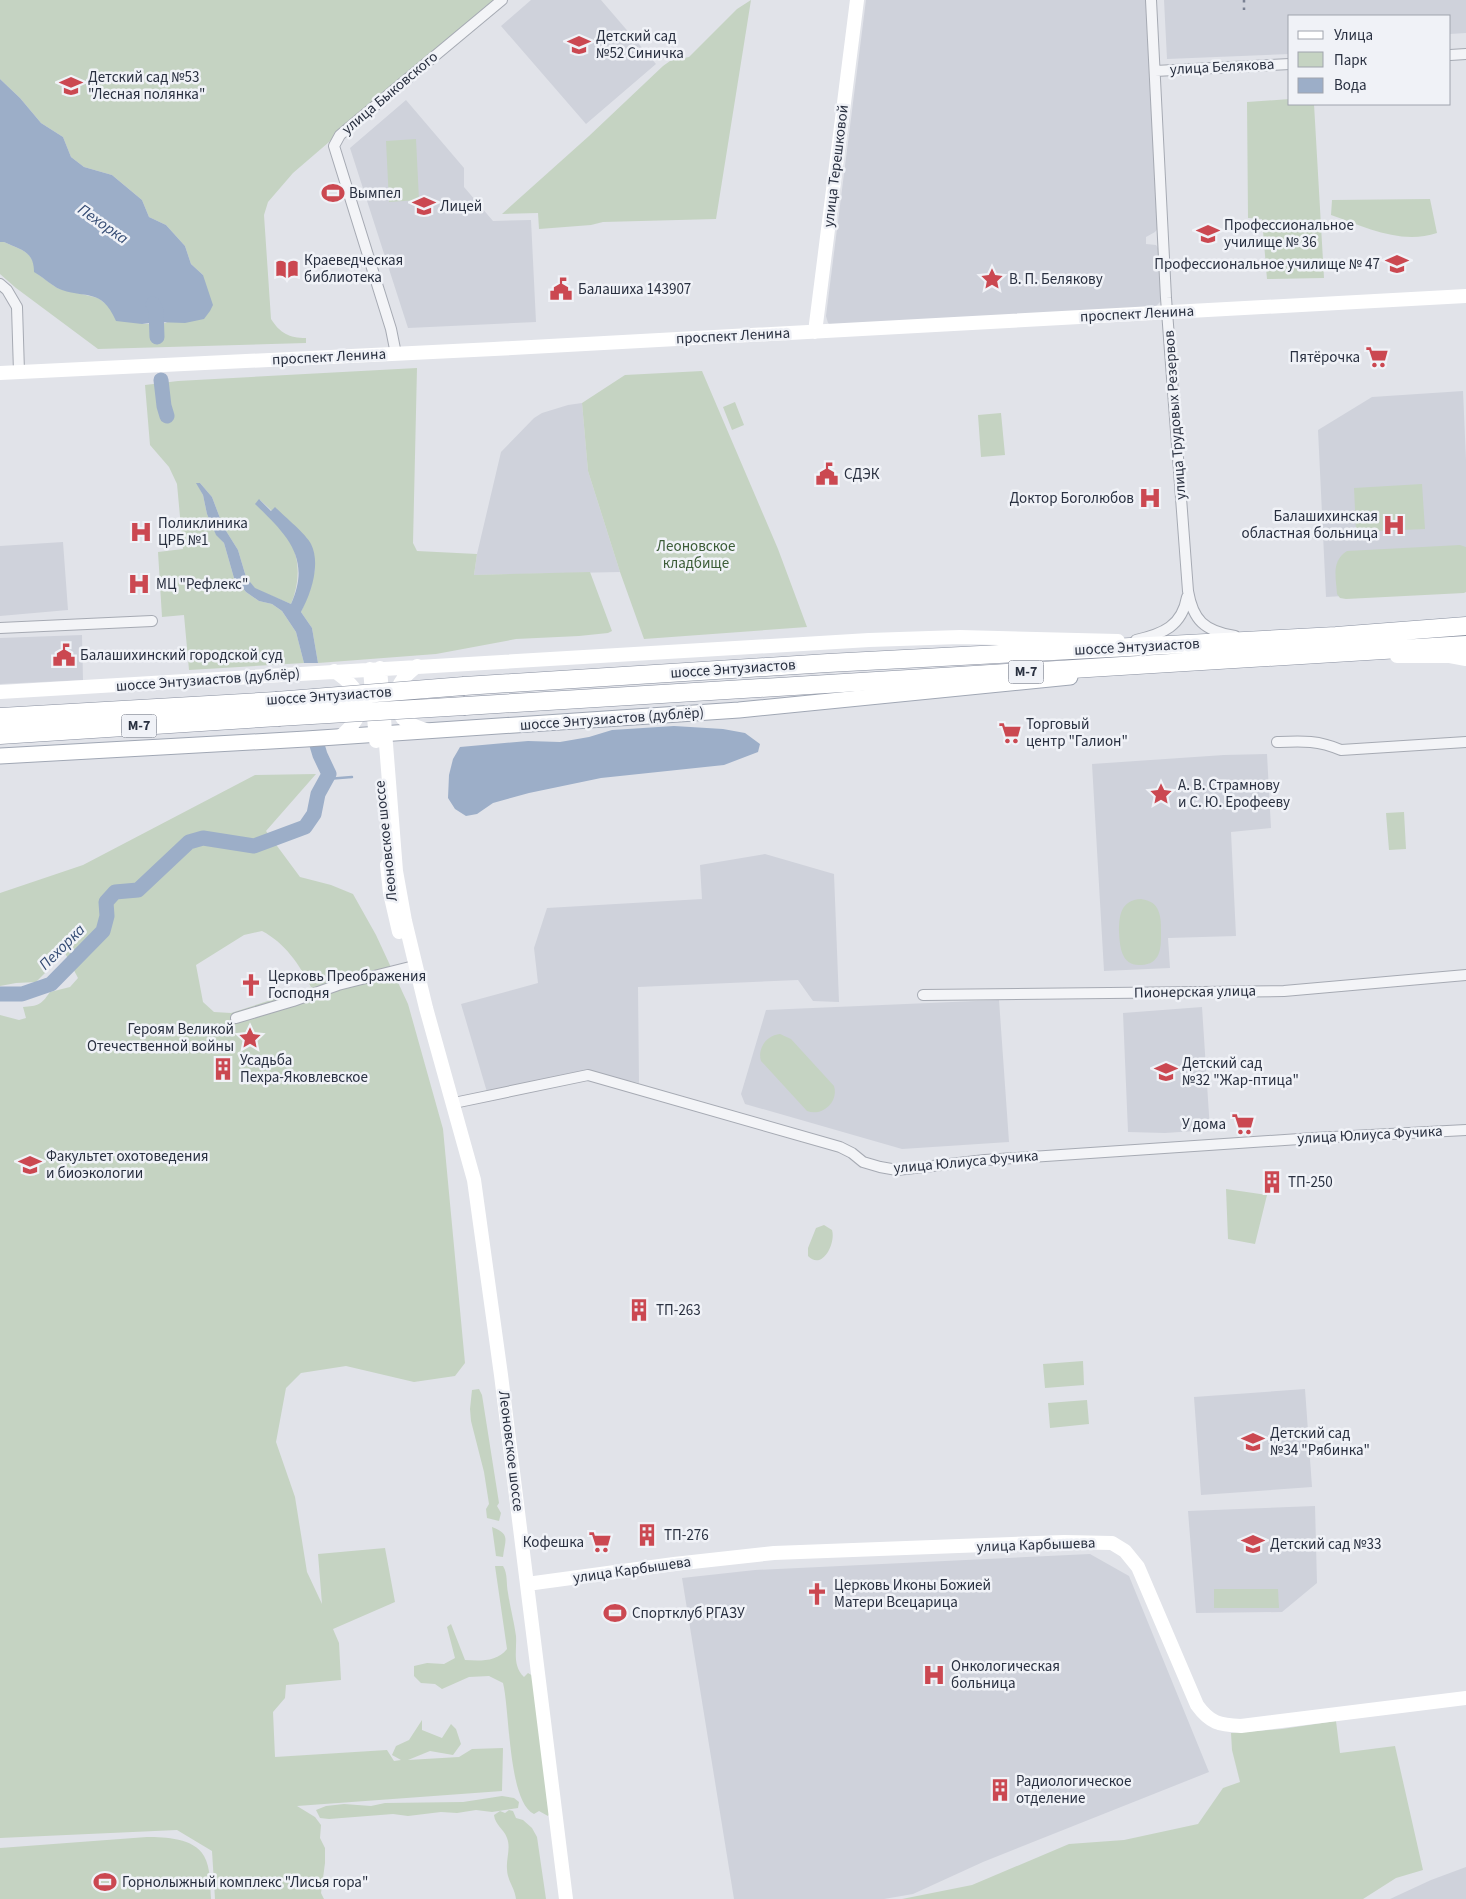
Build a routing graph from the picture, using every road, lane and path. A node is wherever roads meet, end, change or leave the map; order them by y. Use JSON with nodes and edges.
{"nodes":[{"id":1,"x":502,"y":0,"type":"edge"},
{"id":2,"x":857,"y":0,"type":"edge"},
{"id":3,"x":1151,"y":0,"type":"edge"},
{"id":4,"x":1466,"y":54,"type":"edge"},
{"id":5,"x":1451,"y":55,"type":"edge"},
{"id":6,"x":1288,"y":64,"type":"edge"},
{"id":7,"x":1155,"y":71,"type":"junction"},
{"id":8,"x":0,"y":284,"type":"edge"},
{"id":9,"x":1466,"y":296,"type":"edge"},
{"id":10,"x":1167,"y":312,"type":"junction"},
{"id":11,"x":815,"y":332,"type":"junction"},
{"id":12,"x":396,"y":354,"type":"junction"},
{"id":13,"x":19,"y":372,"type":"junction"},
{"id":14,"x":0,"y":373,"type":"edge"},
{"id":15,"x":1188,"y":591,"type":"junction"},
{"id":16,"x":152,"y":621,"type":"dead end"},
{"id":17,"x":1466,"y":626,"type":"edge"},
{"id":18,"x":0,"y":628,"type":"edge"},
{"id":19,"x":1258,"y":640,"type":"junction"},
{"id":20,"x":1131,"y":641,"type":"junction"},
{"id":21,"x":1194,"y":644,"type":"junction"},
{"id":22,"x":1466,"y":645,"type":"edge"},
{"id":23,"x":1341,"y":653,"type":"junction"},
{"id":24,"x":1466,"y":659,"type":"edge"},
{"id":25,"x":1223,"y":660,"type":"junction"},
{"id":26,"x":417,"y":666,"type":"junction"},
{"id":27,"x":375,"y":669,"type":"junction"},
{"id":28,"x":328,"y":672,"type":"junction"},
{"id":29,"x":0,"y":692,"type":"edge"},
{"id":30,"x":277,"y":709,"type":"junction"},
{"id":31,"x":0,"y":717,"type":"edge"},
{"id":32,"x":429,"y":731,"type":"junction"},
{"id":33,"x":0,"y":734,"type":"edge"},
{"id":34,"x":381,"y":734,"type":"junction"},
{"id":35,"x":335,"y":737,"type":"junction"},
{"id":36,"x":1277,"y":742,"type":"dead end"},
{"id":37,"x":1466,"y":742,"type":"edge"},
{"id":38,"x":0,"y":756,"type":"edge"},
{"id":39,"x":410,"y":967,"type":"junction"},
{"id":40,"x":1466,"y":975,"type":"edge"},
{"id":41,"x":923,"y":995,"type":"dead end"},
{"id":42,"x":426,"y":1008,"type":"junction"},
{"id":43,"x":236,"y":1018,"type":"dead end"},
{"id":44,"x":454,"y":1103,"type":"junction"},
{"id":45,"x":1466,"y":1130,"type":"edge"},
{"id":46,"x":527,"y":1584,"type":"junction"},
{"id":47,"x":1466,"y":1698,"type":"edge"},
{"id":48,"x":566,"y":1899,"type":"edge"}],
"edges":[{"from":1,"to":12,"type":"street","name":"улица Быковского"},
{"from":2,"to":11,"type":"main road","name":"улица Терешковой"},
{"from":3,"to":7,"type":"street","name":"улица Трудовых Резервов"},
{"from":4,"to":5,"type":"street"},
{"from":6,"to":7,"type":"street","name":"улица Белякова"},
{"from":7,"to":10,"type":"street","name":"улица Трудовых Резервов"},
{"from":8,"to":13,"type":"street"},
{"from":9,"to":10,"type":"main road","name":"проспект Ленина"},
{"from":10,"to":11,"type":"main road","name":"проспект Ленина"},
{"from":10,"to":15,"type":"street","name":"улица Трудовых Резервов"},
{"from":11,"to":12,"type":"main road","name":"проспект Ленина"},
{"from":12,"to":13,"type":"main road","name":"проспект Ленина"},
{"from":13,"to":14,"type":"main road","name":"проспект Ленина"},
{"from":15,"to":19,"type":"street","name":"улица Трудовых Резервов"},
{"from":15,"to":20,"type":"street","name":"улица Трудовых Резервов"},
{"from":16,"to":18,"type":"street"},
{"from":17,"to":19,"type":"highway","name":"шоссе Энтузиастов","number":"М-7"},
{"from":19,"to":21,"type":"highway","name":"шоссе Энтузиастов","number":"М-7"},
{"from":20,"to":21,"type":"main road","name":"шоссе Энтузиастов (дублёр)"},
{"from":20,"to":26,"type":"main road","name":"шоссе Энтузиастов (дублёр)"},
{"from":21,"to":30,"type":"highway","name":"шоссе Энтузиастов","number":"М-7","bridge":true},
{"from":22,"to":23,"type":"highway","name":"шоссе Энтузиастов","number":"М-7"},
{"from":23,"to":24,"type":"main road"},
{"from":23,"to":25,"type":"highway","name":"шоссе Энтузиастов","number":"М-7"},
{"from":25,"to":30,"type":"highway","name":"шоссе Энтузиастов","number":"М-7","bridge":true},
{"from":25,"to":32,"type":"main road","name":"шоссе Энтузиастов (дублёр)"},
{"from":26,"to":27,"type":"main road","name":"шоссе Энтузиастов (дублёр)"},
{"from":26,"to":32,"type":"main road"},
{"from":27,"to":28,"type":"main road","name":"шоссе Энтузиастов (дублёр)"},
{"from":27,"to":34,"type":"main road","name":"Леоновское шоссе"},
{"from":28,"to":29,"type":"main road","name":"шоссе Энтузиастов (дублёр)"},
{"from":28,"to":35,"type":"main road"},
{"from":30,"to":31,"type":"highway","name":"шоссе Энтузиастов","number":"М-7"},
{"from":30,"to":33,"type":"highway","name":"шоссе Энтузиастов","number":"М-7"},
{"from":32,"to":34,"type":"main road","name":"шоссе Энтузиастов (дублёр)"},
{"from":34,"to":35,"type":"main road","name":"шоссе Энтузиастов (дублёр)"},
{"from":34,"to":39,"type":"main road","name":"Леоновское шоссе"},
{"from":34,"to":42,"type":"main road","name":"Леоновское шоссе"},
{"from":35,"to":38,"type":"main road","name":"шоссе Энтузиастов (дублёр)"},
{"from":36,"to":37,"type":"street"},
{"from":39,"to":42,"type":"main road","name":"Леоновское шоссе"},
{"from":39,"to":43,"type":"street"},
{"from":40,"to":41,"type":"street","name":"Пионерская улица"},
{"from":42,"to":44,"type":"main road","name":"Леоновское шоссе"},
{"from":44,"to":45,"type":"street","name":"улица Юлиуса Фучика"},
{"from":44,"to":46,"type":"main road","name":"Леоновское шоссе"},
{"from":46,"to":47,"type":"main road","name":"улица Карбышева"},
{"from":46,"to":48,"type":"main road","name":"Леоновское шоссе"}]}
